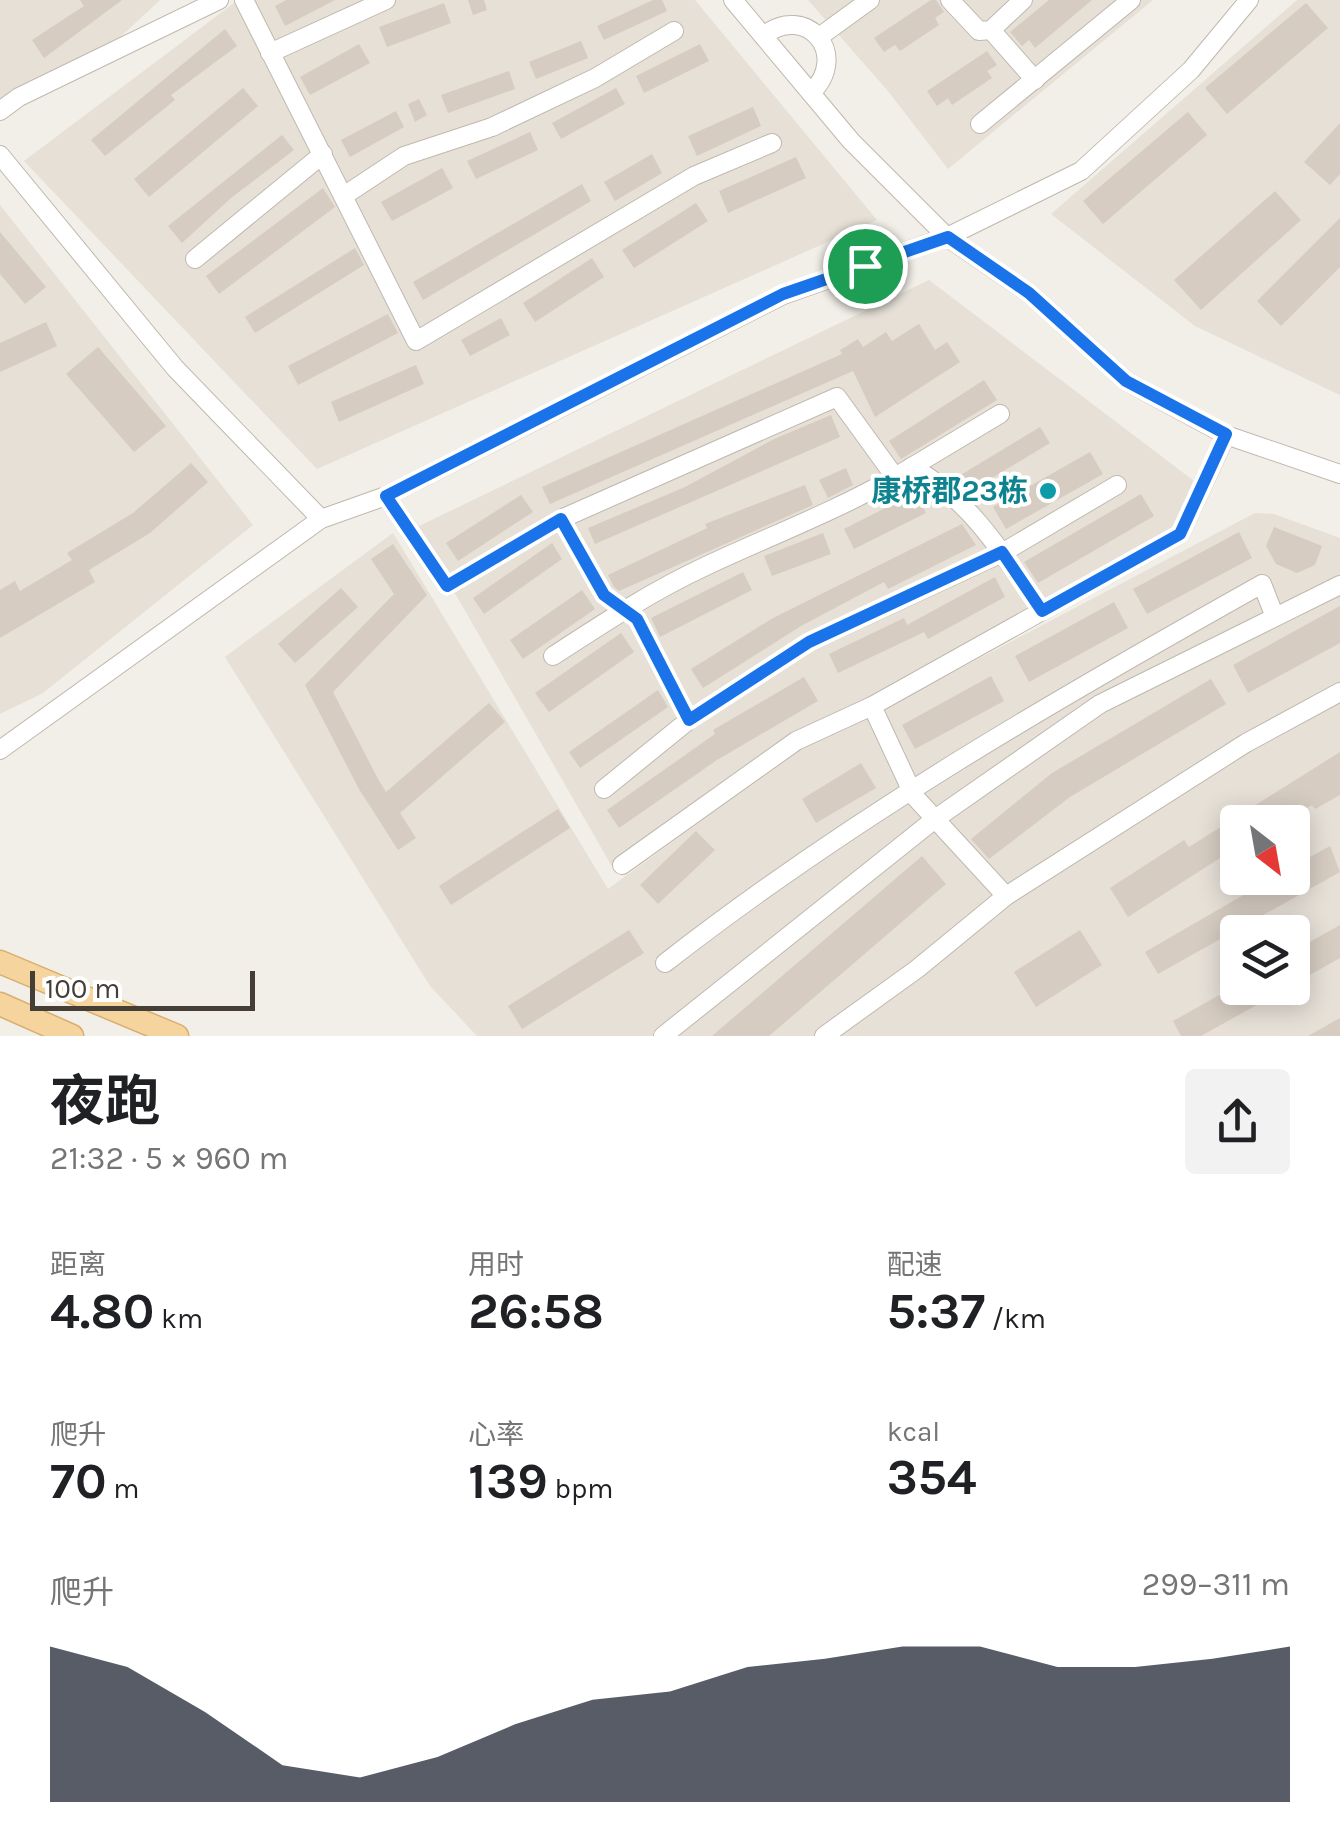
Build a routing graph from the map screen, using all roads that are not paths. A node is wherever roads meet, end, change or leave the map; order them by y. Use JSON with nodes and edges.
{"nodes":[{"id":1,"x":218,"y":0,"type":"edge"},
{"id":2,"x":244,"y":0,"type":"edge"},
{"id":3,"x":386,"y":0,"type":"edge"},
{"id":4,"x":733,"y":0,"type":"edge"},
{"id":5,"x":870,"y":0,"type":"edge"},
{"id":6,"x":950,"y":0,"type":"edge"},
{"id":7,"x":1023,"y":0,"type":"edge"},
{"id":8,"x":1131,"y":0,"type":"edge"},
{"id":9,"x":1249,"y":0,"type":"edge"},
{"id":10,"x":991,"y":30,"type":"junction"},
{"id":11,"x":674,"y":31,"type":"dead end"},
{"id":12,"x":763,"y":36,"type":"junction"},
{"id":13,"x":819,"y":37,"type":"junction"},
{"id":14,"x":270,"y":54,"type":"junction"},
{"id":15,"x":1035,"y":80,"type":"junction"},
{"id":16,"x":811,"y":92,"type":"junction"},
{"id":17,"x":0,"y":111,"type":"edge"},
{"id":18,"x":980,"y":124,"type":"dead end"},
{"id":19,"x":772,"y":143,"type":"dead end"},
{"id":20,"x":324,"y":154,"type":"junction"},
{"id":21,"x":0,"y":156,"type":"edge"},
{"id":22,"x":345,"y":195,"type":"junction"},
{"id":23,"x":948,"y":237,"type":"junction"},
{"id":24,"x":195,"y":259,"type":"dead end"},
{"id":25,"x":1000,"y":414,"type":"dead end"},
{"id":26,"x":1226,"y":434,"type":"junction"},
{"id":27,"x":912,"y":467,"type":"junction"},
{"id":28,"x":1340,"y":474,"type":"edge"},
{"id":29,"x":894,"y":477,"type":"junction"},
{"id":30,"x":1117,"y":485,"type":"dead end"},
{"id":31,"x":386,"y":496,"type":"junction"},
{"id":32,"x":321,"y":519,"type":"junction"},
{"id":33,"x":561,"y":519,"type":"junction"},
{"id":34,"x":1002,"y":552,"type":"junction"},
{"id":35,"x":1340,"y":585,"type":"edge"},
{"id":36,"x":624,"y":609,"type":"junction"},
{"id":37,"x":1042,"y":611,"type":"junction"},
{"id":38,"x":1275,"y":617,"type":"junction"},
{"id":39,"x":553,"y":656,"type":"dead end"},
{"id":40,"x":1340,"y":692,"type":"edge"},
{"id":41,"x":872,"y":706,"type":"junction"},
{"id":42,"x":689,"y":720,"type":"junction"},
{"id":43,"x":0,"y":750,"type":"edge"},
{"id":44,"x":910,"y":787,"type":"junction"},
{"id":45,"x":604,"y":789,"type":"dead end"},
{"id":46,"x":935,"y":819,"type":"junction"},
{"id":47,"x":622,"y":865,"type":"dead end"},
{"id":48,"x":1006,"y":896,"type":"junction"},
{"id":49,"x":0,"y":962,"type":"edge"},
{"id":50,"x":664,"y":963,"type":"dead end"},
{"id":51,"x":0,"y":1004,"type":"edge"},
{"id":52,"x":72,"y":1036,"type":"edge"},
{"id":53,"x":177,"y":1036,"type":"edge"},
{"id":54,"x":664,"y":1036,"type":"edge"},
{"id":55,"x":824,"y":1036,"type":"edge"}],
"edges":[{"from":1,"to":17,"type":"street"},
{"from":2,"to":14,"type":"street"},
{"from":3,"to":14,"type":"street"},
{"from":4,"to":12,"type":"street"},
{"from":5,"to":13,"type":"street"},
{"from":6,"to":10,"type":"street"},
{"from":7,"to":10,"type":"street"},
{"from":8,"to":15,"type":"street"},
{"from":9,"to":23,"type":"street"},
{"from":10,"to":15,"type":"street"},
{"from":11,"to":22,"type":"street"},
{"from":12,"to":13,"type":"street"},
{"from":12,"to":16,"type":"street"},
{"from":13,"to":16,"type":"street"},
{"from":14,"to":20,"type":"street"},
{"from":15,"to":18,"type":"street"},
{"from":16,"to":23,"type":"street"},
{"from":19,"to":22,"type":"street"},
{"from":20,"to":22,"type":"street"},
{"from":20,"to":24,"type":"street"},
{"from":21,"to":32,"type":"street"},
{"from":23,"to":26,"type":"street"},
{"from":23,"to":31,"type":"street"},
{"from":25,"to":27,"type":"street"},
{"from":26,"to":28,"type":"street"},
{"from":26,"to":37,"type":"street"},
{"from":27,"to":29,"type":"street"},
{"from":27,"to":34,"type":"street"},
{"from":29,"to":33,"type":"street"},
{"from":29,"to":36,"type":"street"},
{"from":30,"to":34,"type":"street"},
{"from":31,"to":32,"type":"street"},
{"from":31,"to":33,"type":"street"},
{"from":32,"to":43,"type":"street"},
{"from":33,"to":36,"type":"street"},
{"from":34,"to":37,"type":"street"},
{"from":34,"to":42,"type":"street"},
{"from":35,"to":38,"type":"street"},
{"from":36,"to":39,"type":"street"},
{"from":36,"to":42,"type":"street"},
{"from":37,"to":41,"type":"street"},
{"from":38,"to":44,"type":"street"},
{"from":38,"to":46,"type":"street"},
{"from":40,"to":48,"type":"street"},
{"from":41,"to":44,"type":"street"},
{"from":41,"to":47,"type":"street"},
{"from":42,"to":45,"type":"street"},
{"from":44,"to":46,"type":"street"},
{"from":44,"to":50,"type":"street"},
{"from":46,"to":48,"type":"street"},
{"from":46,"to":54,"type":"street"},
{"from":48,"to":55,"type":"street"},
{"from":49,"to":53,"type":"main road"},
{"from":51,"to":52,"type":"main road"}]}
